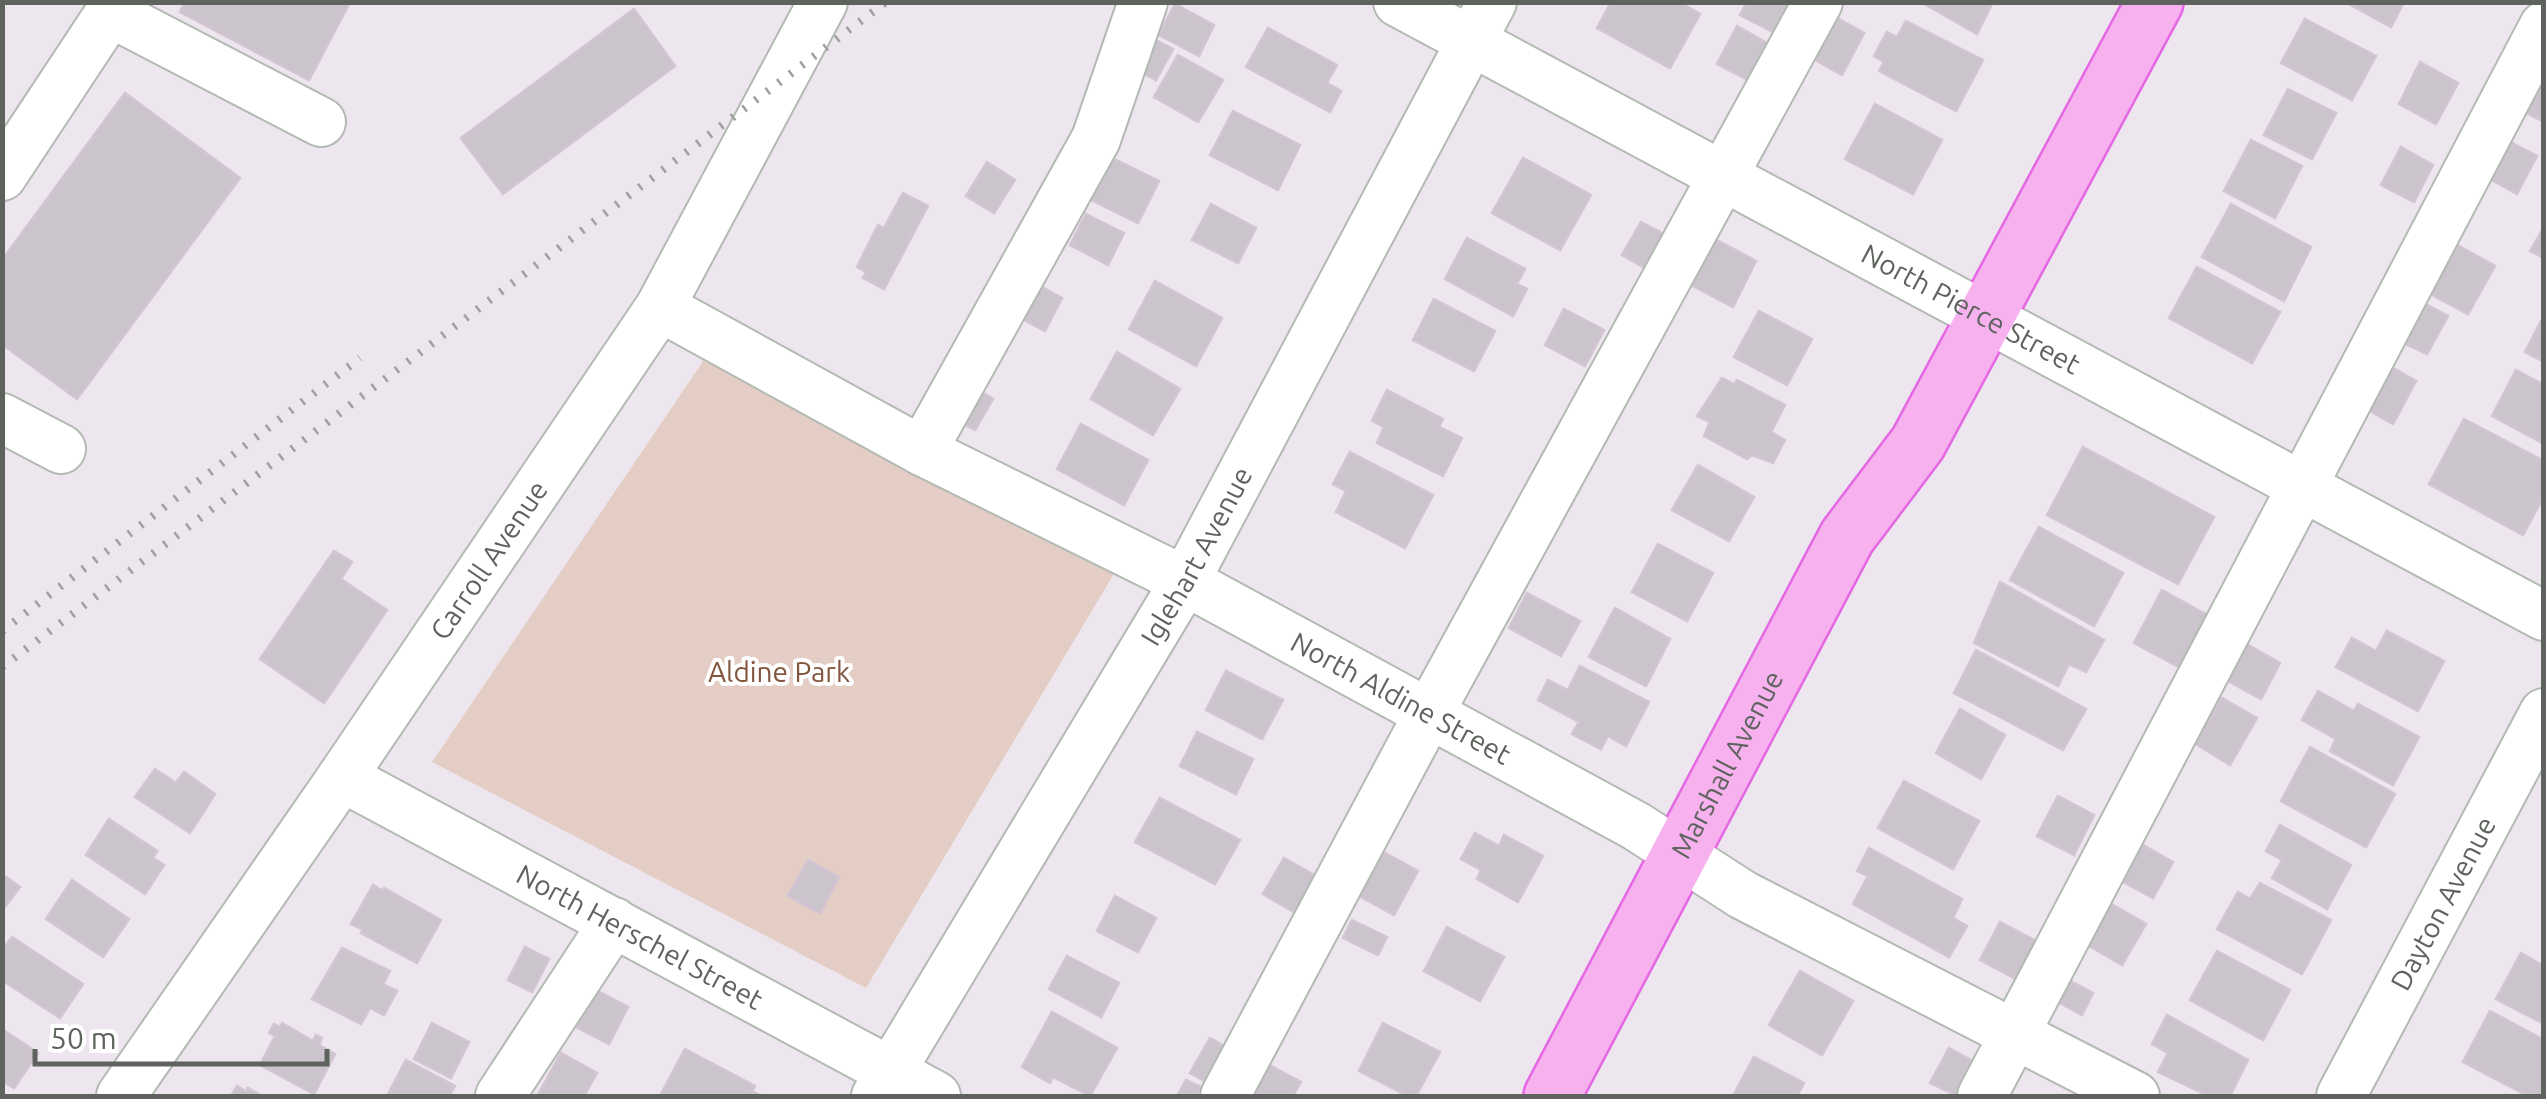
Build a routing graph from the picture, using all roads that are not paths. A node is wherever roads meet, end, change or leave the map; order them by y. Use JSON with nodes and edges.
{"nodes":[{"id":1,"x":823,"y":2,"type":"edge"},
{"id":2,"x":1143,"y":2,"type":"edge"},
{"id":3,"x":1398,"y":2,"type":"edge"},
{"id":4,"x":1818,"y":2,"type":"edge"},
{"id":5,"x":2155,"y":2,"type":"edge"},
{"id":6,"x":114,"y":8,"type":"edge"},
{"id":7,"x":1481,"y":22,"type":"edge"},
{"id":8,"x":2544,"y":26,"type":"edge"},
{"id":9,"x":321,"y":122,"type":"dead end"},
{"id":10,"x":2,"y":176,"type":"edge"},
{"id":11,"x":1725,"y":178,"type":"junction"},
{"id":12,"x":660,"y":307,"type":"junction"},
{"id":13,"x":1986,"y":318,"type":"junction"},
{"id":14,"x":2,"y":418,"type":"edge"},
{"id":15,"x":60,"y":449,"type":"dead end"},
{"id":16,"x":922,"y":451,"type":"junction"},
{"id":17,"x":2301,"y":486,"type":"junction"},
{"id":18,"x":1186,"y":582,"type":"junction"},
{"id":19,"x":2544,"y":616,"type":"edge"},
{"id":20,"x":2544,"y":713,"type":"edge"},
{"id":21,"x":1428,"y":714,"type":"junction"},
{"id":22,"x":342,"y":778,"type":"junction"},
{"id":23,"x":1696,"y":863,"type":"junction"},
{"id":24,"x":614,"y":922,"type":"junction"},
{"id":25,"x":2016,"y":1033,"type":"junction"},
{"id":26,"x":884,"y":1084,"type":"edge"},
{"id":27,"x":121,"y":1096,"type":"edge"},
{"id":28,"x":500,"y":1096,"type":"edge"},
{"id":29,"x":936,"y":1096,"type":"edge"},
{"id":30,"x":1225,"y":1096,"type":"edge"},
{"id":31,"x":1552,"y":1096,"type":"edge"},
{"id":32,"x":1595,"y":1096,"type":"edge"},
{"id":33,"x":1982,"y":1096,"type":"edge"},
{"id":34,"x":2134,"y":1096,"type":"edge"},
{"id":35,"x":2341,"y":1096,"type":"edge"}],
"edges":[{"from":1,"to":12,"type":"street","name":"Carroll Avenue"},
{"from":2,"to":16,"type":"street"},
{"from":3,"to":7,"type":"street","name":"North Pierce Street"},
{"from":4,"to":11,"type":"street"},
{"from":5,"to":13,"type":"main road","name":"Marshall Avenue"},
{"from":6,"to":9,"type":"street"},
{"from":6,"to":10,"type":"street"},
{"from":7,"to":11,"type":"street","name":"North Pierce Street"},
{"from":7,"to":18,"type":"street","name":"Iglehart Avenue"},
{"from":8,"to":17,"type":"street"},
{"from":11,"to":13,"type":"street","name":"North Pierce Street"},
{"from":11,"to":21,"type":"street"},
{"from":12,"to":16,"type":"street","name":"North Aldine Street"},
{"from":12,"to":22,"type":"street","name":"Carroll Avenue"},
{"from":13,"to":17,"type":"street","name":"North Pierce Street"},
{"from":13,"to":23,"type":"main road","name":"Marshall Avenue"},
{"from":14,"to":15,"type":"street"},
{"from":16,"to":18,"type":"street","name":"North Aldine Street"},
{"from":17,"to":19,"type":"street","name":"North Pierce Street"},
{"from":17,"to":25,"type":"street"},
{"from":18,"to":21,"type":"street","name":"North Aldine Street"},
{"from":18,"to":26,"type":"street","name":"Iglehart Avenue"},
{"from":20,"to":35,"type":"street","name":"Dayton Avenue"},
{"from":21,"to":23,"type":"street","name":"North Aldine Street"},
{"from":21,"to":30,"type":"street"},
{"from":22,"to":24,"type":"street","name":"North Herschel Street"},
{"from":22,"to":27,"type":"street","name":"Carroll Avenue"},
{"from":23,"to":25,"type":"street","name":"North Aldine Street"},
{"from":23,"to":31,"type":"main road","name":"Marshall Avenue"},
{"from":23,"to":32,"type":"main road","name":"Marshall Avenue"},
{"from":24,"to":26,"type":"street","name":"North Herschel Street"},
{"from":24,"to":28,"type":"street"},
{"from":25,"to":33,"type":"street"},
{"from":25,"to":34,"type":"street","name":"North Aldine Street"},
{"from":26,"to":29,"type":"street","name":"North Herschel Street"}]}
